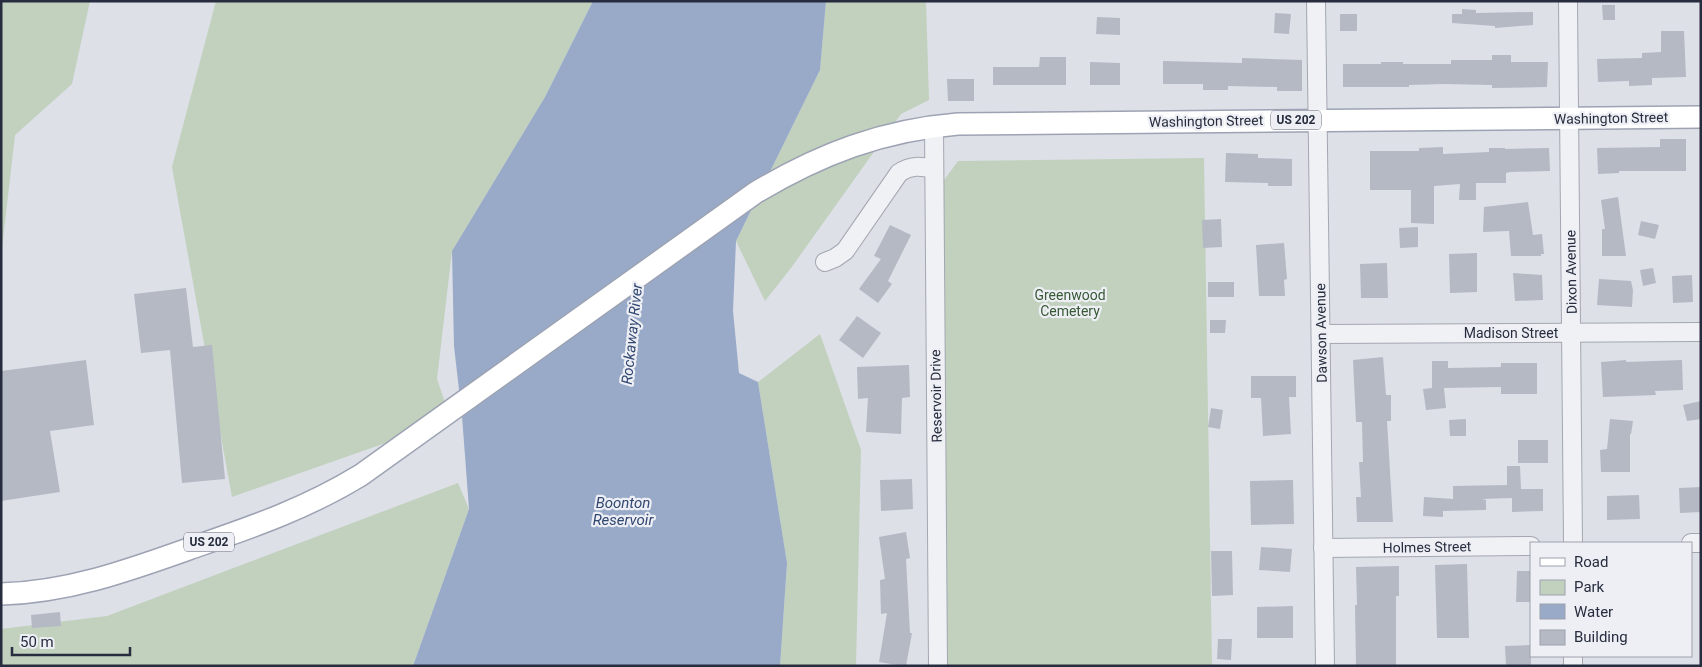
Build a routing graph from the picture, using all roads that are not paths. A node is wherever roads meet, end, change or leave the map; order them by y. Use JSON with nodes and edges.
{"nodes":[{"id":1,"x":1316,"y":1,"type":"edge"},
{"id":2,"x":1568,"y":1,"type":"edge"},
{"id":3,"x":1701,"y":117,"type":"edge"},
{"id":4,"x":1569,"y":118,"type":"junction"},
{"id":5,"x":1319,"y":119,"type":"junction"},
{"id":6,"x":934,"y":126,"type":"junction"},
{"id":7,"x":934,"y":169,"type":"junction"},
{"id":8,"x":825,"y":262,"type":"dead end"},
{"id":9,"x":1701,"y":332,"type":"edge"},
{"id":10,"x":1572,"y":333,"type":"junction"},
{"id":11,"x":1322,"y":334,"type":"junction"},
{"id":12,"x":1572,"y":542,"type":"edge"},
{"id":13,"x":1530,"y":546,"type":"edge"},
{"id":14,"x":1323,"y":548,"type":"junction"},
{"id":15,"x":1,"y":594,"type":"edge"},
{"id":16,"x":938,"y":666,"type":"edge"},
{"id":17,"x":1325,"y":666,"type":"edge"}],
"edges":[{"from":1,"to":5,"type":"street","name":"Dawson Avenue"},
{"from":2,"to":4,"type":"street","name":"Dixon Avenue"},
{"from":3,"to":4,"type":"main road","name":"Washington Street","number":"US 202"},
{"from":4,"to":5,"type":"main road","name":"Washington Street","number":"US 202"},
{"from":4,"to":10,"type":"street","name":"Dixon Avenue"},
{"from":5,"to":6,"type":"main road","name":"Washington Street","number":"US 202"},
{"from":5,"to":11,"type":"street","name":"Dawson Avenue"},
{"from":6,"to":7,"type":"street","name":"Reservoir Drive"},
{"from":6,"to":15,"type":"main road","name":"Washington Street","number":"US 202"},
{"from":7,"to":8,"type":"street"},
{"from":7,"to":16,"type":"street","name":"Reservoir Drive"},
{"from":9,"to":10,"type":"street","name":"Madison Street"},
{"from":10,"to":11,"type":"street","name":"Madison Street"},
{"from":10,"to":12,"type":"street","name":"Dixon Avenue"},
{"from":11,"to":14,"type":"street","name":"Dawson Avenue"},
{"from":13,"to":14,"type":"street","name":"Holmes Street"},
{"from":14,"to":17,"type":"street","name":"Dawson Avenue"}]}
